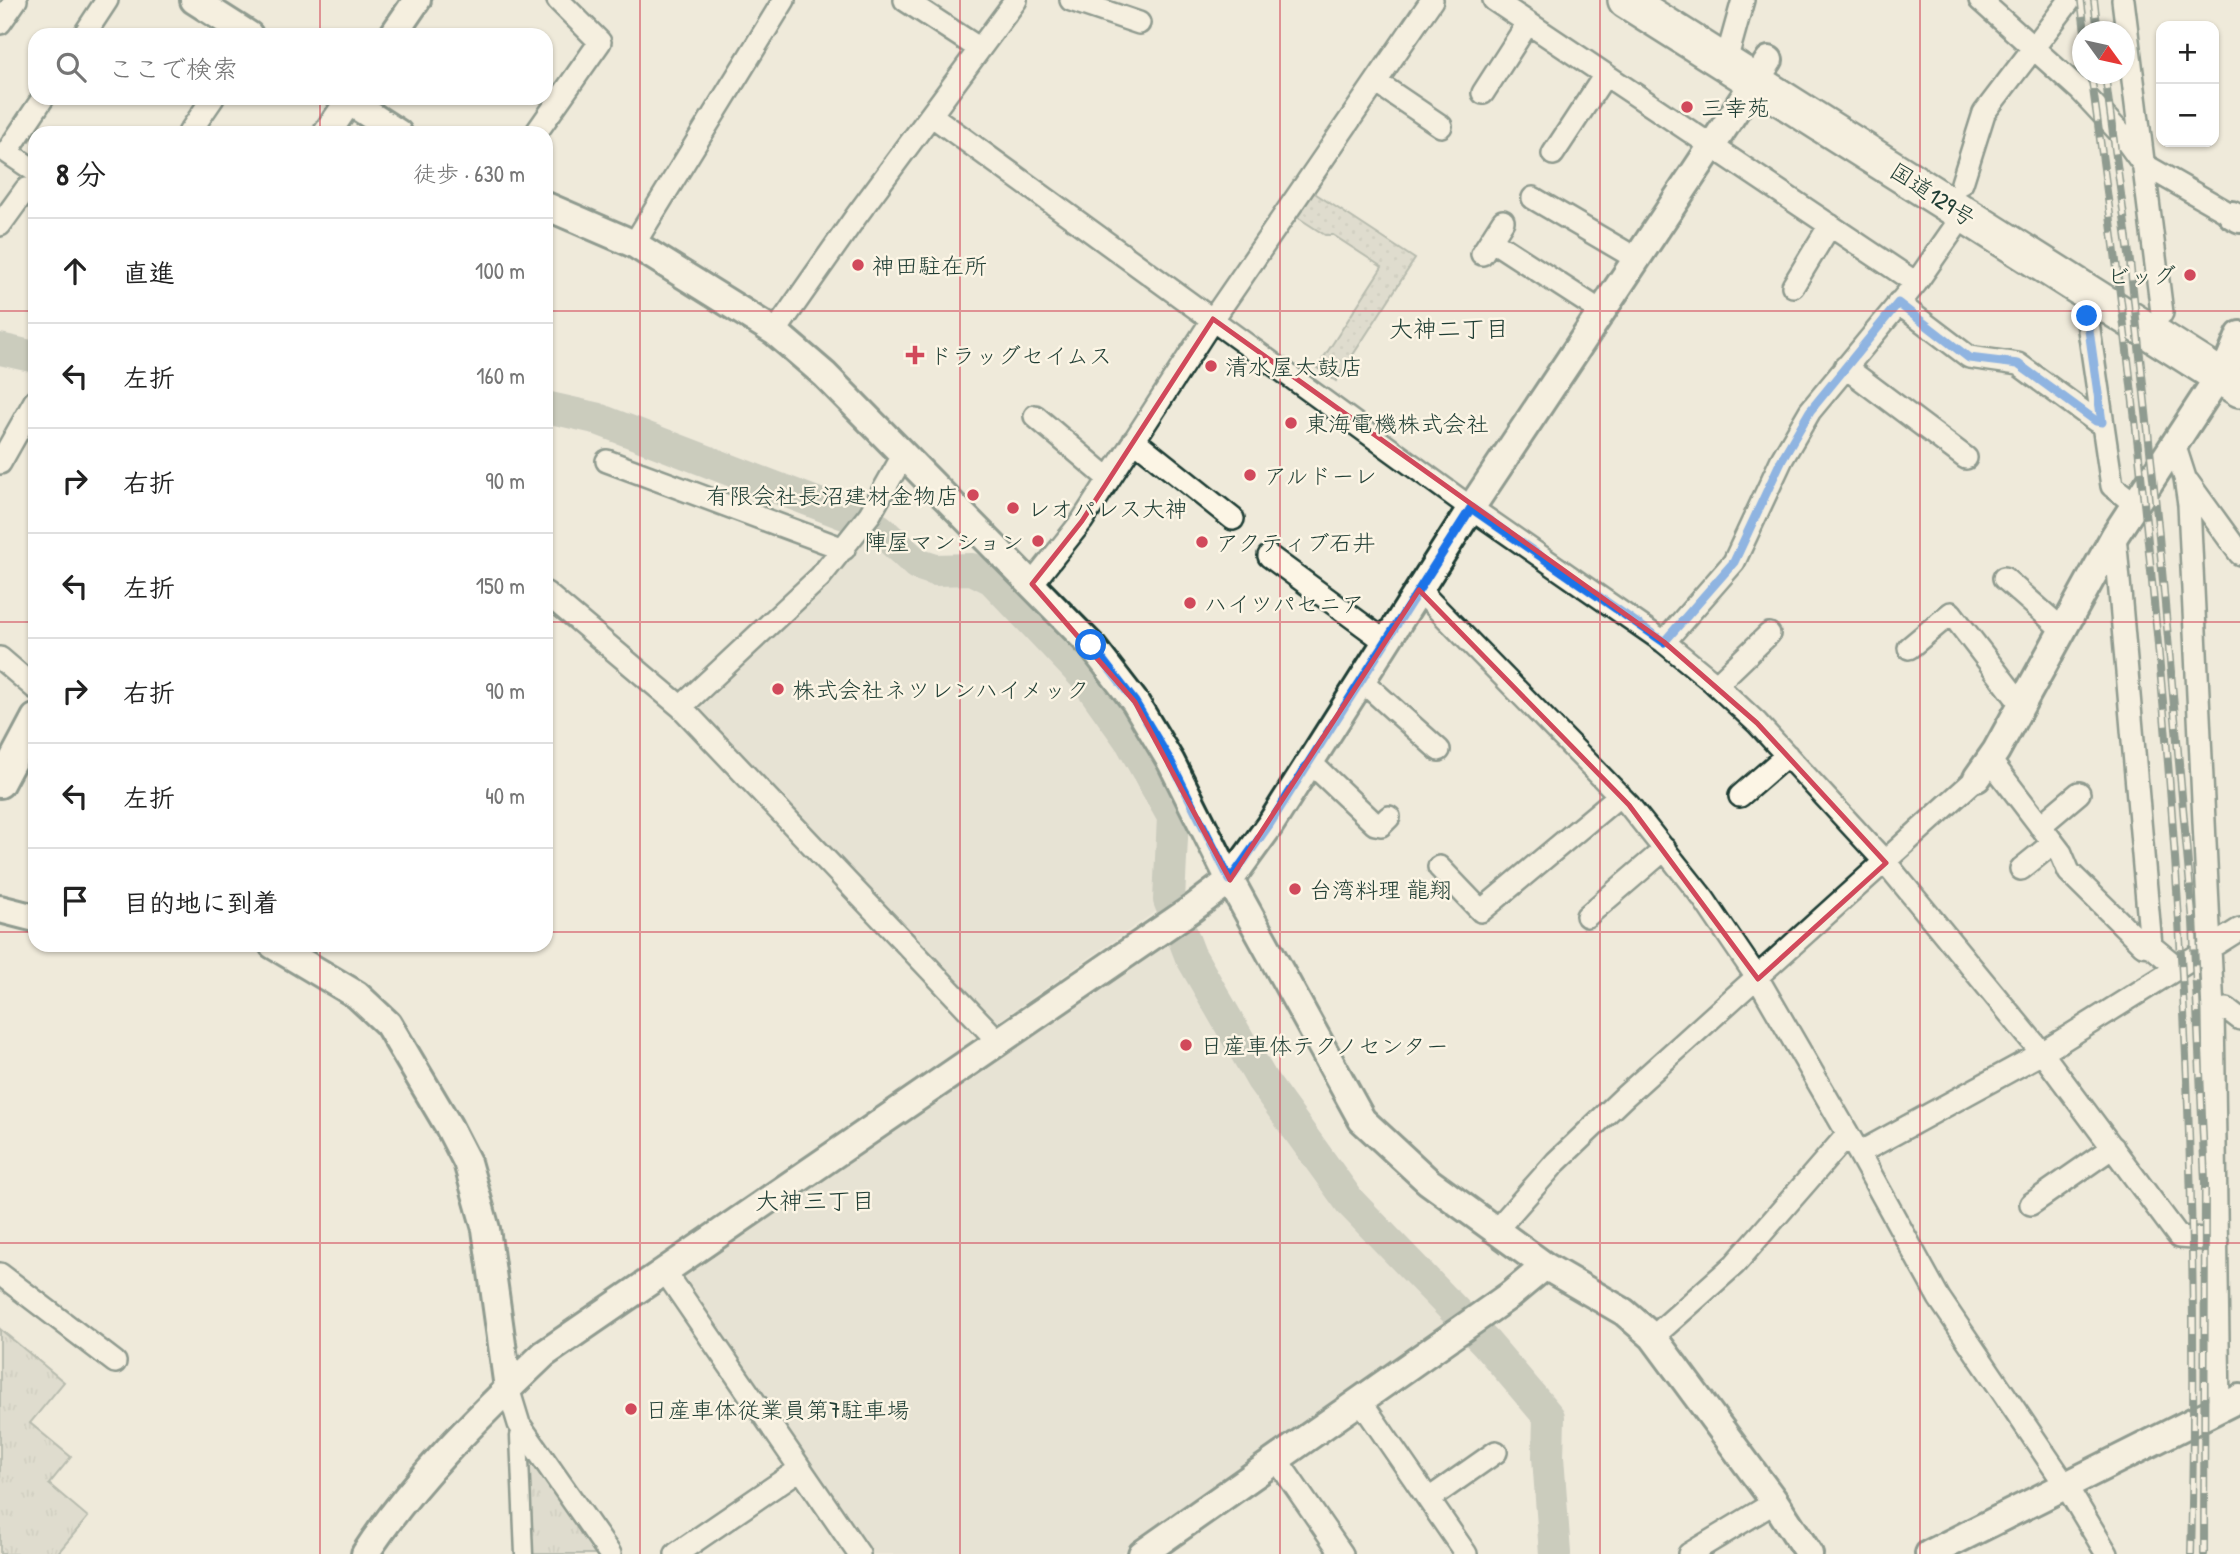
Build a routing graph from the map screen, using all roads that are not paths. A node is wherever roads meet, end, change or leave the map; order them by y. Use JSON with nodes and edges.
{"nodes":[{"id":1,"x":16,"y":0,"type":"edge"},
{"id":2,"x":107,"y":0,"type":"edge"},
{"id":3,"x":194,"y":0,"type":"edge"},
{"id":4,"x":417,"y":0,"type":"edge"},
{"id":5,"x":558,"y":0,"type":"edge"},
{"id":6,"x":785,"y":0,"type":"edge"},
{"id":7,"x":905,"y":0,"type":"edge"},
{"id":8,"x":1016,"y":0,"type":"edge"},
{"id":9,"x":1070,"y":0,"type":"edge"},
{"id":10,"x":1432,"y":0,"type":"edge"},
{"id":11,"x":1494,"y":0,"type":"edge"},
{"id":12,"x":1626,"y":0,"type":"edge"},
{"id":13,"x":1672,"y":0,"type":"edge"},
{"id":14,"x":1743,"y":0,"type":"edge"},
{"id":15,"x":1980,"y":0,"type":"edge"},
{"id":16,"x":2070,"y":0,"type":"edge"},
{"id":17,"x":2123,"y":0,"type":"edge"},
{"id":18,"x":0,"y":23,"type":"edge"},
{"id":19,"x":1139,"y":23,"type":"dead end"},
{"id":20,"x":1528,"y":23,"type":"junction"},
{"id":21,"x":89,"y":28,"type":"edge"},
{"id":22,"x":238,"y":28,"type":"edge"},
{"id":23,"x":399,"y":28,"type":"edge"},
{"id":24,"x":980,"y":49,"type":"junction"},
{"id":25,"x":1730,"y":49,"type":"junction"},
{"id":26,"x":2034,"y":49,"type":"junction"},
{"id":27,"x":1762,"y":70,"type":"junction"},
{"id":28,"x":1605,"y":75,"type":"junction"},
{"id":29,"x":1377,"y":82,"type":"junction"},
{"id":30,"x":1483,"y":93,"type":"dead end"},
{"id":31,"x":38,"y":105,"type":"edge"},
{"id":32,"x":208,"y":105,"type":"edge"},
{"id":33,"x":344,"y":105,"type":"edge"},
{"id":34,"x":357,"y":105,"type":"edge"},
{"id":35,"x":931,"y":115,"type":"junction"},
{"id":36,"x":1441,"y":125,"type":"dead end"},
{"id":37,"x":195,"y":126,"type":"edge"},
{"id":38,"x":331,"y":126,"type":"edge"},
{"id":39,"x":388,"y":126,"type":"edge"},
{"id":40,"x":541,"y":126,"type":"edge"},
{"id":41,"x":1712,"y":147,"type":"junction"},
{"id":42,"x":1553,"y":153,"type":"dead end"},
{"id":43,"x":2143,"y":164,"type":"junction"},
{"id":44,"x":28,"y":176,"type":"edge"},
{"id":45,"x":28,"y":189,"type":"edge"},
{"id":46,"x":1533,"y":198,"type":"dead end"},
{"id":47,"x":1963,"y":198,"type":"junction"},
{"id":48,"x":553,"y":209,"type":"edge"},
{"id":49,"x":2236,"y":217,"type":"edge"},
{"id":50,"x":1503,"y":221,"type":"dead end"},
{"id":51,"x":0,"y":225,"type":"edge"},
{"id":52,"x":1830,"y":225,"type":"junction"},
{"id":53,"x":634,"y":244,"type":"junction"},
{"id":54,"x":1637,"y":259,"type":"junction"},
{"id":55,"x":1916,"y":282,"type":"junction"},
{"id":56,"x":1793,"y":286,"type":"dead end"},
{"id":57,"x":2098,"y":299,"type":"junction"},
{"id":58,"x":1898,"y":303,"type":"junction"},
{"id":59,"x":1602,"y":312,"type":"junction"},
{"id":60,"x":2162,"y":313,"type":"junction"},
{"id":61,"x":1213,"y":319,"type":"junction"},
{"id":62,"x":775,"y":332,"type":"junction"},
{"id":63,"x":2234,"y":365,"type":"edge"},
{"id":64,"x":1845,"y":367,"type":"junction"},
{"id":65,"x":28,"y":413,"type":"edge"},
{"id":66,"x":1035,"y":415,"type":"dead end"},
{"id":67,"x":2102,"y":422,"type":"junction"},
{"id":68,"x":1134,"y":440,"type":"junction"},
{"id":69,"x":2175,"y":447,"type":"junction"},
{"id":70,"x":904,"y":454,"type":"junction"},
{"id":71,"x":1952,"y":456,"type":"dead end"},
{"id":72,"x":607,"y":461,"type":"dead end"},
{"id":73,"x":0,"y":463,"type":"edge"},
{"id":74,"x":2185,"y":478,"type":"junction"},
{"id":75,"x":1109,"y":479,"type":"junction"},
{"id":76,"x":2135,"y":504,"type":"junction"},
{"id":77,"x":1471,"y":508,"type":"junction"},
{"id":78,"x":1233,"y":519,"type":"dead end"},
{"id":79,"x":2115,"y":536,"type":"junction"},
{"id":80,"x":844,"y":549,"type":"junction"},
{"id":81,"x":2240,"y":554,"type":"edge"},
{"id":82,"x":1269,"y":556,"type":"dead end"},
{"id":83,"x":2004,"y":578,"type":"dead end"},
{"id":84,"x":1032,"y":584,"type":"junction"},
{"id":85,"x":1419,"y":590,"type":"junction"},
{"id":86,"x":553,"y":599,"type":"edge"},
{"id":87,"x":2063,"y":630,"type":"junction"},
{"id":88,"x":1769,"y":634,"type":"dead end"},
{"id":89,"x":1914,"y":635,"type":"dead end"},
{"id":90,"x":1386,"y":642,"type":"junction"},
{"id":91,"x":1664,"y":642,"type":"junction"},
{"id":92,"x":0,"y":658,"type":"edge"},
{"id":93,"x":1362,"y":681,"type":"junction"},
{"id":94,"x":28,"y":682,"type":"edge"},
{"id":95,"x":1716,"y":685,"type":"junction"},
{"id":96,"x":2022,"y":705,"type":"junction"},
{"id":97,"x":681,"y":707,"type":"junction"},
{"id":98,"x":28,"y":731,"type":"edge"},
{"id":99,"x":1438,"y":750,"type":"dead end"},
{"id":100,"x":1787,"y":755,"type":"junction"},
{"id":101,"x":1310,"y":762,"type":"junction"},
{"id":102,"x":1983,"y":769,"type":"junction"},
{"id":103,"x":0,"y":784,"type":"edge"},
{"id":104,"x":2079,"y":793,"type":"dead end"},
{"id":105,"x":1620,"y":795,"type":"junction"},
{"id":106,"x":1740,"y":796,"type":"dead end"},
{"id":107,"x":1375,"y":824,"type":"dead end"},
{"id":108,"x":2047,"y":834,"type":"junction"},
{"id":109,"x":1665,"y":849,"type":"junction"},
{"id":110,"x":1886,"y":863,"type":"junction"},
{"id":111,"x":2021,"y":869,"type":"dead end"},
{"id":112,"x":1443,"y":879,"type":"dead end"},
{"id":113,"x":1230,"y":880,"type":"junction"},
{"id":114,"x":0,"y":909,"type":"edge"},
{"id":115,"x":28,"y":916,"type":"edge"},
{"id":116,"x":1587,"y":916,"type":"dead end"},
{"id":117,"x":2240,"y":929,"type":"edge"},
{"id":118,"x":2151,"y":946,"type":"junction"},
{"id":119,"x":2210,"y":948,"type":"junction"},
{"id":120,"x":285,"y":952,"type":"edge"},
{"id":121,"x":2178,"y":968,"type":"junction"},
{"id":122,"x":1758,"y":979,"type":"junction"},
{"id":123,"x":2213,"y":1010,"type":"junction"},
{"id":124,"x":2240,"y":1019,"type":"edge"},
{"id":125,"x":999,"y":1041,"type":"junction"},
{"id":126,"x":2042,"y":1053,"type":"junction"},
{"id":127,"x":1854,"y":1144,"type":"junction"},
{"id":128,"x":2113,"y":1147,"type":"junction"},
{"id":129,"x":2031,"y":1204,"type":"dead end"},
{"id":130,"x":1497,"y":1229,"type":"junction"},
{"id":131,"x":2217,"y":1240,"type":"junction"},
{"id":132,"x":1545,"y":1266,"type":"junction"},
{"id":133,"x":664,"y":1270,"type":"junction"},
{"id":134,"x":0,"y":1274,"type":"edge"},
{"id":135,"x":1653,"y":1338,"type":"junction"},
{"id":136,"x":116,"y":1362,"type":"dead end"},
{"id":137,"x":508,"y":1388,"type":"junction"},
{"id":138,"x":1360,"y":1400,"type":"junction"},
{"id":139,"x":2230,"y":1403,"type":"edge"},
{"id":140,"x":519,"y":1430,"type":"junction"},
{"id":141,"x":1496,"y":1452,"type":"dead end"},
{"id":142,"x":1277,"y":1460,"type":"junction"},
{"id":143,"x":800,"y":1469,"type":"junction"},
{"id":144,"x":2065,"y":1484,"type":"junction"},
{"id":145,"x":1429,"y":1499,"type":"junction"},
{"id":146,"x":1775,"y":1502,"type":"junction"},
{"id":147,"x":365,"y":1554,"type":"edge"},
{"id":148,"x":524,"y":1554,"type":"edge"},
{"id":149,"x":610,"y":1554,"type":"edge"},
{"id":150,"x":676,"y":1554,"type":"edge"},
{"id":151,"x":859,"y":1554,"type":"edge"},
{"id":152,"x":1142,"y":1554,"type":"edge"},
{"id":153,"x":1342,"y":1554,"type":"edge"},
{"id":154,"x":1466,"y":1554,"type":"edge"},
{"id":155,"x":1689,"y":1554,"type":"edge"},
{"id":156,"x":1809,"y":1554,"type":"edge"},
{"id":157,"x":1929,"y":1554,"type":"edge"},
{"id":158,"x":2107,"y":1554,"type":"edge"}],
"edges":[{"from":1,"to":18,"type":"street"},
{"from":2,"to":21,"type":"street"},
{"from":3,"to":22,"type":"street"},
{"from":4,"to":23,"type":"street"},
{"from":5,"to":40,"type":"street"},
{"from":6,"to":53,"type":"street"},
{"from":7,"to":24,"type":"street"},
{"from":8,"to":24,"type":"street"},
{"from":9,"to":19,"type":"street"},
{"from":10,"to":29,"type":"street"},
{"from":11,"to":20,"type":"street"},
{"from":12,"to":25,"type":"highway","name":"国道129号"},
{"from":13,"to":25,"type":"highway","name":"国道129号"},
{"from":14,"to":25,"type":"street"},
{"from":15,"to":26,"type":"street"},
{"from":16,"to":26,"type":"street"},
{"from":17,"to":43,"type":"street"},
{"from":20,"to":28,"type":"street"},
{"from":20,"to":30,"type":"street"},
{"from":24,"to":35,"type":"street"},
{"from":25,"to":27,"type":"highway","name":"国道129号"},
{"from":26,"to":43,"type":"street"},
{"from":26,"to":47,"type":"street"},
{"from":27,"to":41,"type":"street"},
{"from":27,"to":47,"type":"highway","name":"国道129号"},
{"from":28,"to":41,"type":"street"},
{"from":28,"to":42,"type":"street"},
{"from":29,"to":36,"type":"street"},
{"from":29,"to":61,"type":"street"},
{"from":31,"to":44,"type":"street"},
{"from":32,"to":37,"type":"street"},
{"from":33,"to":38,"type":"street"},
{"from":34,"to":39,"type":"street"},
{"from":35,"to":61,"type":"street"},
{"from":35,"to":62,"type":"street"},
{"from":41,"to":52,"type":"street"},
{"from":41,"to":54,"type":"street"},
{"from":43,"to":49,"type":"street"},
{"from":43,"to":60,"type":"street"},
{"from":45,"to":51,"type":"street"},
{"from":46,"to":54,"type":"street"},
{"from":47,"to":55,"type":"street"},
{"from":47,"to":57,"type":"highway","name":"国道129号"},
{"from":47,"to":60,"type":"highway","name":"国道129号"},
{"from":48,"to":53,"type":"street"},
{"from":50,"to":59,"type":"street"},
{"from":52,"to":55,"type":"street"},
{"from":52,"to":56,"type":"street"},
{"from":53,"to":62,"type":"street"},
{"from":54,"to":59,"type":"street"},
{"from":55,"to":58,"type":"street"},
{"from":57,"to":63,"type":"highway","name":"国道129号"},
{"from":57,"to":67,"type":"street"},
{"from":58,"to":64,"type":"street"},
{"from":58,"to":67,"type":"street"},
{"from":59,"to":77,"type":"street"},
{"from":60,"to":63,"type":"highway","name":"国道129号"},
{"from":61,"to":68,"type":"street"},
{"from":61,"to":77,"type":"street"},
{"from":62,"to":70,"type":"street"},
{"from":63,"to":69,"type":"street"},
{"from":64,"to":71,"type":"street"},
{"from":64,"to":91,"type":"street"},
{"from":65,"to":73,"type":"street"},
{"from":66,"to":75,"type":"street"},
{"from":67,"to":76,"type":"street"},
{"from":68,"to":75,"type":"street"},
{"from":68,"to":78,"type":"street"},
{"from":69,"to":74,"type":"street"},
{"from":69,"to":76,"type":"street"},
{"from":70,"to":80,"type":"street"},
{"from":70,"to":84,"type":"street"},
{"from":72,"to":80,"type":"street"},
{"from":74,"to":81,"type":"street"},
{"from":74,"to":119,"type":"street"},
{"from":75,"to":84,"type":"street"},
{"from":76,"to":79,"type":"street"},
{"from":77,"to":85,"type":"street"},
{"from":77,"to":91,"type":"street"},
{"from":79,"to":87,"type":"street"},
{"from":79,"to":118,"type":"street"},
{"from":80,"to":97,"type":"street"},
{"from":82,"to":90,"type":"street"},
{"from":83,"to":87,"type":"street"},
{"from":84,"to":113,"type":"street"},
{"from":85,"to":90,"type":"street"},
{"from":85,"to":105,"type":"street"},
{"from":86,"to":97,"type":"street"},
{"from":87,"to":96,"type":"street"},
{"from":88,"to":95,"type":"street"},
{"from":89,"to":96,"type":"street"},
{"from":90,"to":93,"type":"street"},
{"from":91,"to":95,"type":"street"},
{"from":92,"to":94,"type":"street"},
{"from":93,"to":99,"type":"street"},
{"from":93,"to":101,"type":"street"},
{"from":95,"to":100,"type":"street"},
{"from":96,"to":102,"type":"street"},
{"from":97,"to":125,"type":"street"},
{"from":98,"to":103,"type":"street"},
{"from":100,"to":106,"type":"street"},
{"from":100,"to":110,"type":"street"},
{"from":101,"to":107,"type":"street"},
{"from":101,"to":113,"type":"street"},
{"from":102,"to":108,"type":"street"},
{"from":102,"to":110,"type":"street"},
{"from":104,"to":108,"type":"street"},
{"from":105,"to":109,"type":"street"},
{"from":105,"to":112,"type":"street"},
{"from":108,"to":111,"type":"street"},
{"from":108,"to":118,"type":"street"},
{"from":109,"to":116,"type":"street"},
{"from":109,"to":122,"type":"street"},
{"from":110,"to":122,"type":"street"},
{"from":110,"to":126,"type":"street"},
{"from":113,"to":125,"type":"street"},
{"from":113,"to":130,"type":"street"},
{"from":114,"to":115,"type":"street"},
{"from":117,"to":119,"type":"street"},
{"from":118,"to":121,"type":"street"},
{"from":119,"to":121,"type":"street"},
{"from":119,"to":123,"type":"street"},
{"from":120,"to":137,"type":"street"},
{"from":121,"to":126,"type":"street"},
{"from":122,"to":127,"type":"street"},
{"from":122,"to":130,"type":"street"},
{"from":123,"to":124,"type":"street"},
{"from":123,"to":131,"type":"street"},
{"from":125,"to":133,"type":"street"},
{"from":126,"to":127,"type":"street"},
{"from":126,"to":128,"type":"street"},
{"from":127,"to":135,"type":"street"},
{"from":127,"to":144,"type":"street"},
{"from":128,"to":129,"type":"street"},
{"from":128,"to":131,"type":"street"},
{"from":130,"to":132,"type":"street"},
{"from":131,"to":139,"type":"street"},
{"from":132,"to":135,"type":"street"},
{"from":132,"to":138,"type":"street"},
{"from":133,"to":137,"type":"street"},
{"from":133,"to":143,"type":"street"},
{"from":134,"to":136,"type":"street"},
{"from":135,"to":146,"type":"street"},
{"from":137,"to":140,"type":"street"},
{"from":137,"to":147,"type":"street"},
{"from":138,"to":142,"type":"street"},
{"from":138,"to":145,"type":"street"},
{"from":139,"to":144,"type":"street"},
{"from":140,"to":148,"type":"street"},
{"from":140,"to":149,"type":"street"},
{"from":141,"to":145,"type":"street"},
{"from":142,"to":152,"type":"street"},
{"from":142,"to":153,"type":"street"},
{"from":143,"to":150,"type":"street"},
{"from":143,"to":151,"type":"street"},
{"from":144,"to":157,"type":"street"},
{"from":144,"to":158,"type":"street"},
{"from":145,"to":154,"type":"street"},
{"from":146,"to":155,"type":"street"},
{"from":146,"to":156,"type":"street"}]}
